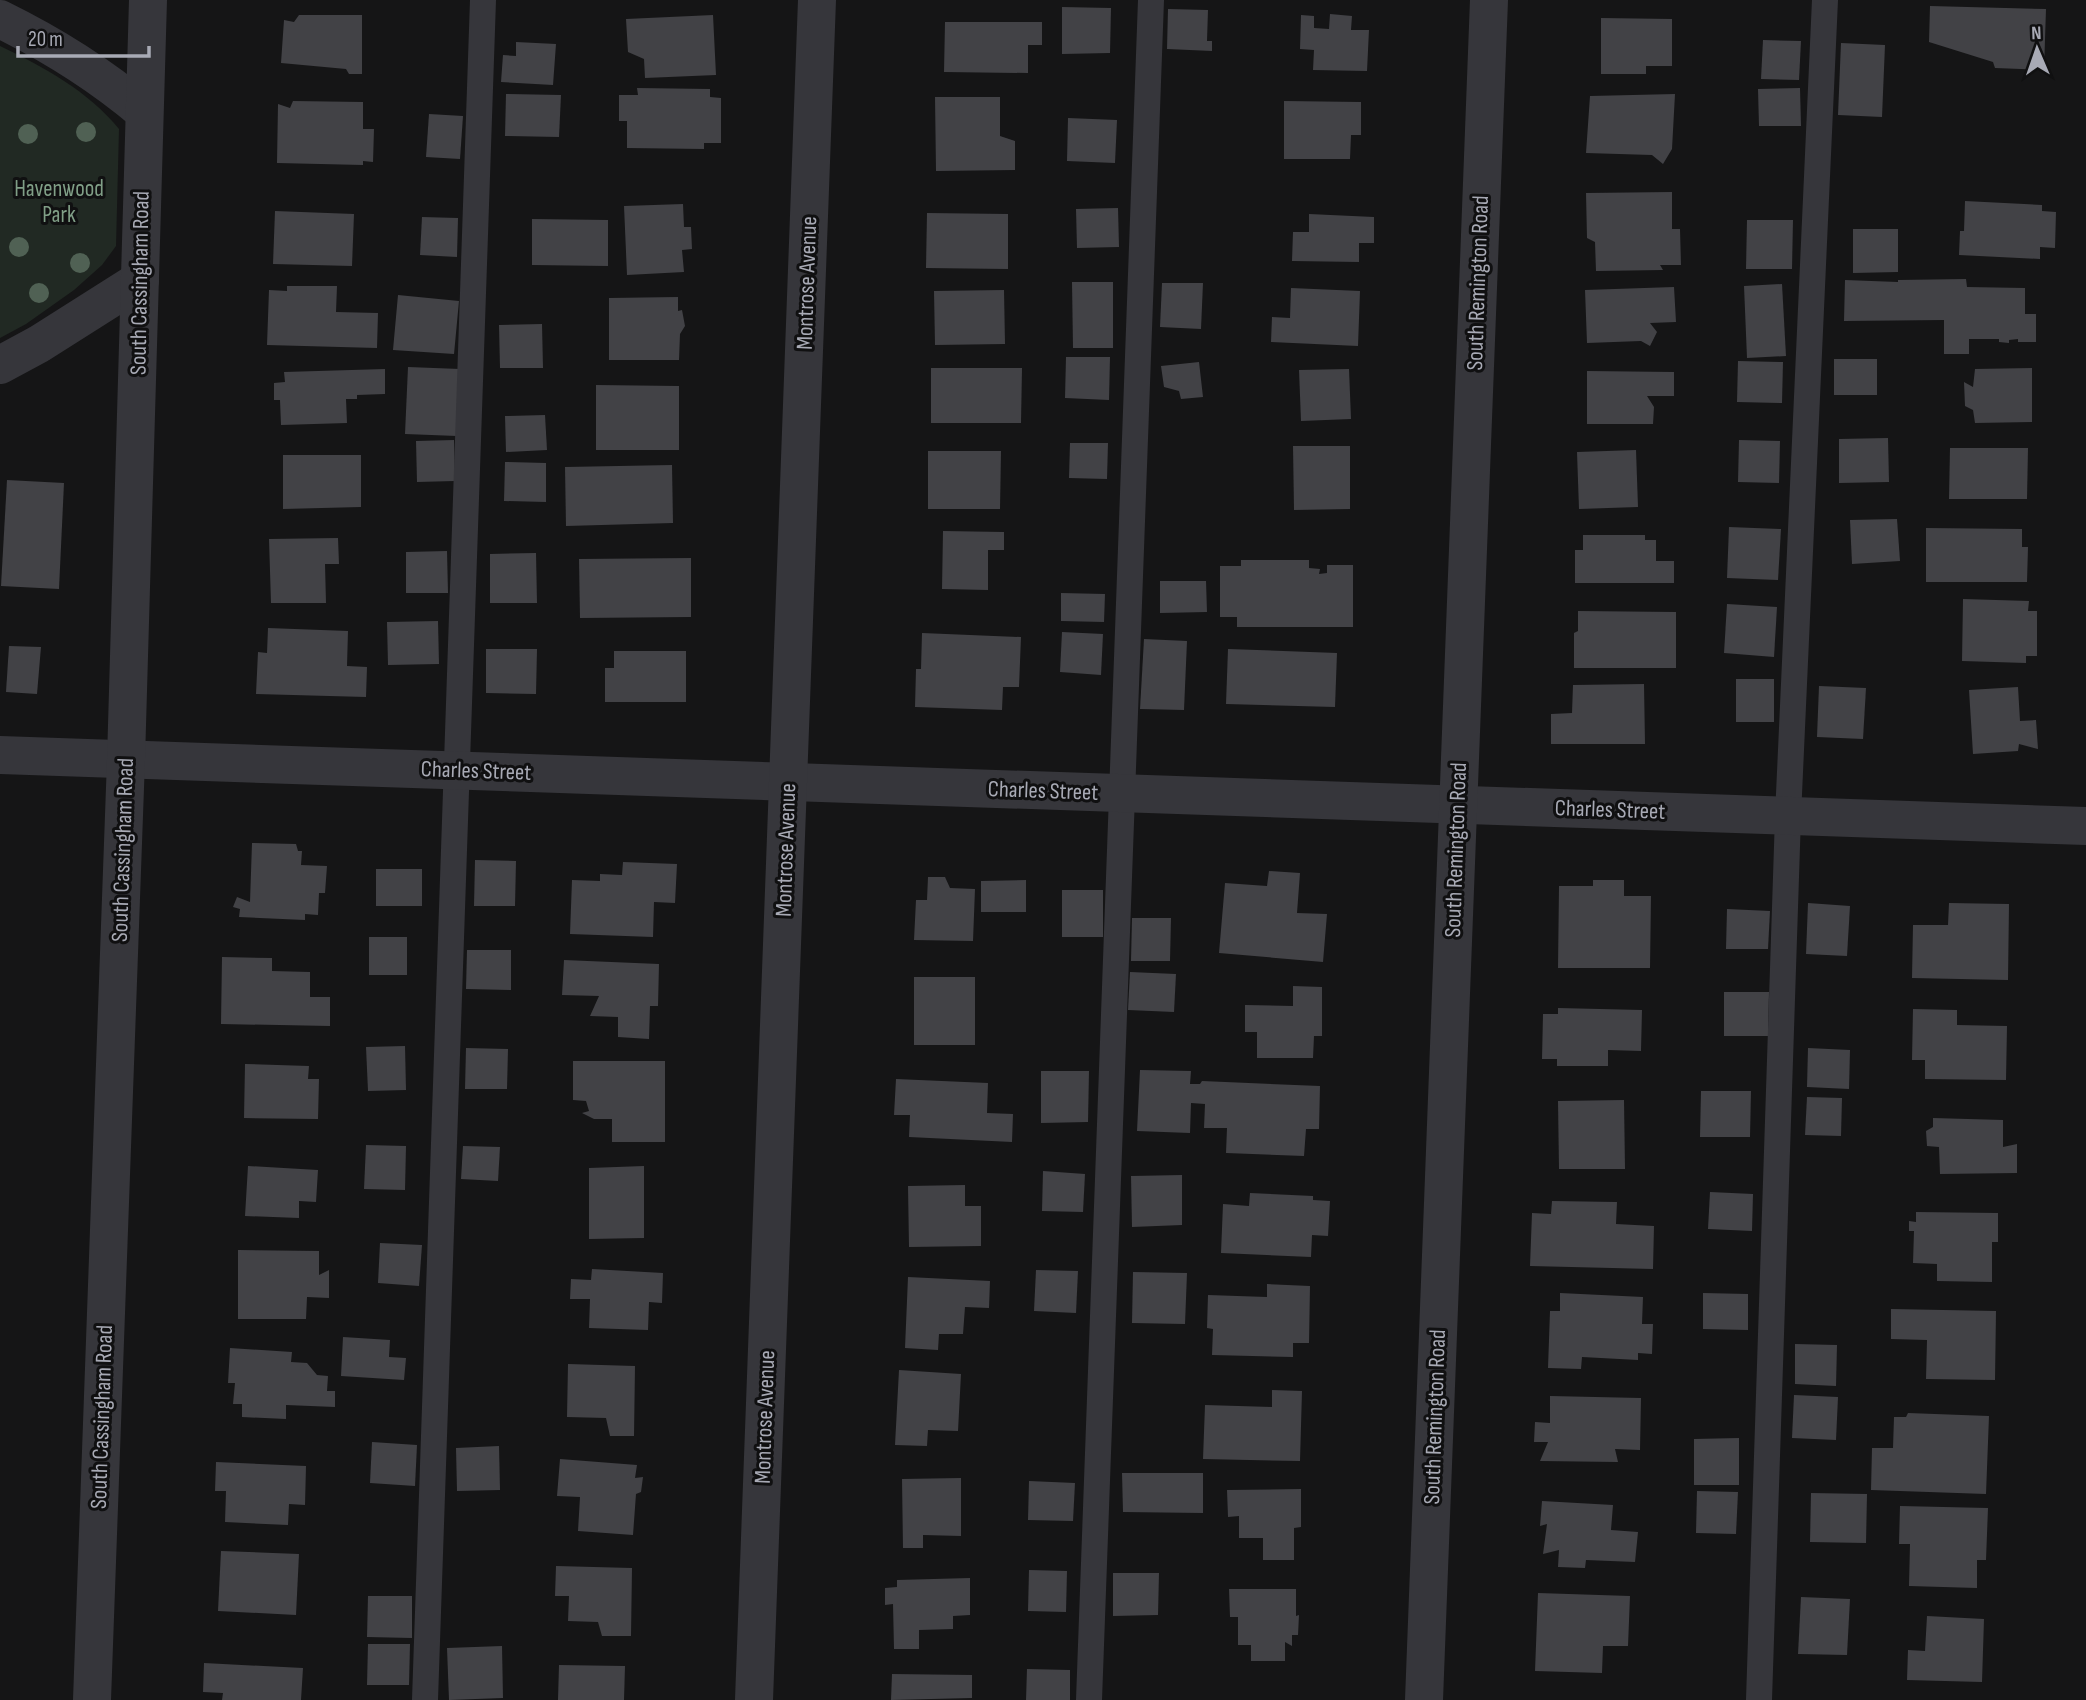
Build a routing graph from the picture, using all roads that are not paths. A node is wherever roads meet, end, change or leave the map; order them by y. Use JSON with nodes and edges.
{"nodes":[{"id":1,"x":148,"y":0,"type":"edge"},
{"id":2,"x":483,"y":0,"type":"edge"},
{"id":3,"x":817,"y":0,"type":"edge"},
{"id":4,"x":1151,"y":0,"type":"edge"},
{"id":5,"x":1489,"y":0,"type":"edge"},
{"id":6,"x":1825,"y":0,"type":"edge"},
{"id":7,"x":0,"y":19,"type":"edge"},
{"id":8,"x":143,"y":111,"type":"junction"},
{"id":9,"x":140,"y":280,"type":"junction"},
{"id":10,"x":0,"y":365,"type":"edge"},
{"id":11,"x":0,"y":755,"type":"edge"},
{"id":12,"x":126,"y":760,"type":"junction"},
{"id":13,"x":456,"y":771,"type":"junction"},
{"id":14,"x":788,"y":782,"type":"junction"},
{"id":15,"x":1122,"y":793,"type":"junction"},
{"id":16,"x":1458,"y":805,"type":"junction"},
{"id":17,"x":1788,"y":816,"type":"junction"},
{"id":18,"x":2086,"y":826,"type":"edge"},
{"id":19,"x":92,"y":1700,"type":"edge"},
{"id":20,"x":425,"y":1700,"type":"edge"},
{"id":21,"x":754,"y":1700,"type":"edge"},
{"id":22,"x":1089,"y":1700,"type":"edge"},
{"id":23,"x":1424,"y":1700,"type":"edge"},
{"id":24,"x":1759,"y":1700,"type":"edge"}],
"edges":[{"from":1,"to":8,"type":"street","name":"South Cassingham Road"},
{"from":2,"to":13,"type":"lane"},
{"from":3,"to":14,"type":"street","name":"Montrose Avenue"},
{"from":4,"to":15,"type":"lane"},
{"from":5,"to":16,"type":"street","name":"South Remington Road"},
{"from":6,"to":17,"type":"lane"},
{"from":7,"to":8,"type":"street"},
{"from":8,"to":9,"type":"street","name":"South Cassingham Road"},
{"from":9,"to":10,"type":"street"},
{"from":9,"to":12,"type":"street","name":"South Cassingham Road"},
{"from":11,"to":12,"type":"street","name":"Charles Street"},
{"from":12,"to":13,"type":"street","name":"Charles Street"},
{"from":12,"to":19,"type":"street","name":"South Cassingham Road"},
{"from":13,"to":14,"type":"street","name":"Charles Street"},
{"from":13,"to":20,"type":"lane"},
{"from":14,"to":15,"type":"street","name":"Charles Street"},
{"from":14,"to":21,"type":"street","name":"Montrose Avenue"},
{"from":15,"to":16,"type":"street","name":"Charles Street"},
{"from":15,"to":22,"type":"lane"},
{"from":16,"to":17,"type":"street","name":"Charles Street"},
{"from":16,"to":23,"type":"street","name":"South Remington Road"},
{"from":17,"to":18,"type":"street","name":"Charles Street"},
{"from":17,"to":24,"type":"lane"}]}
